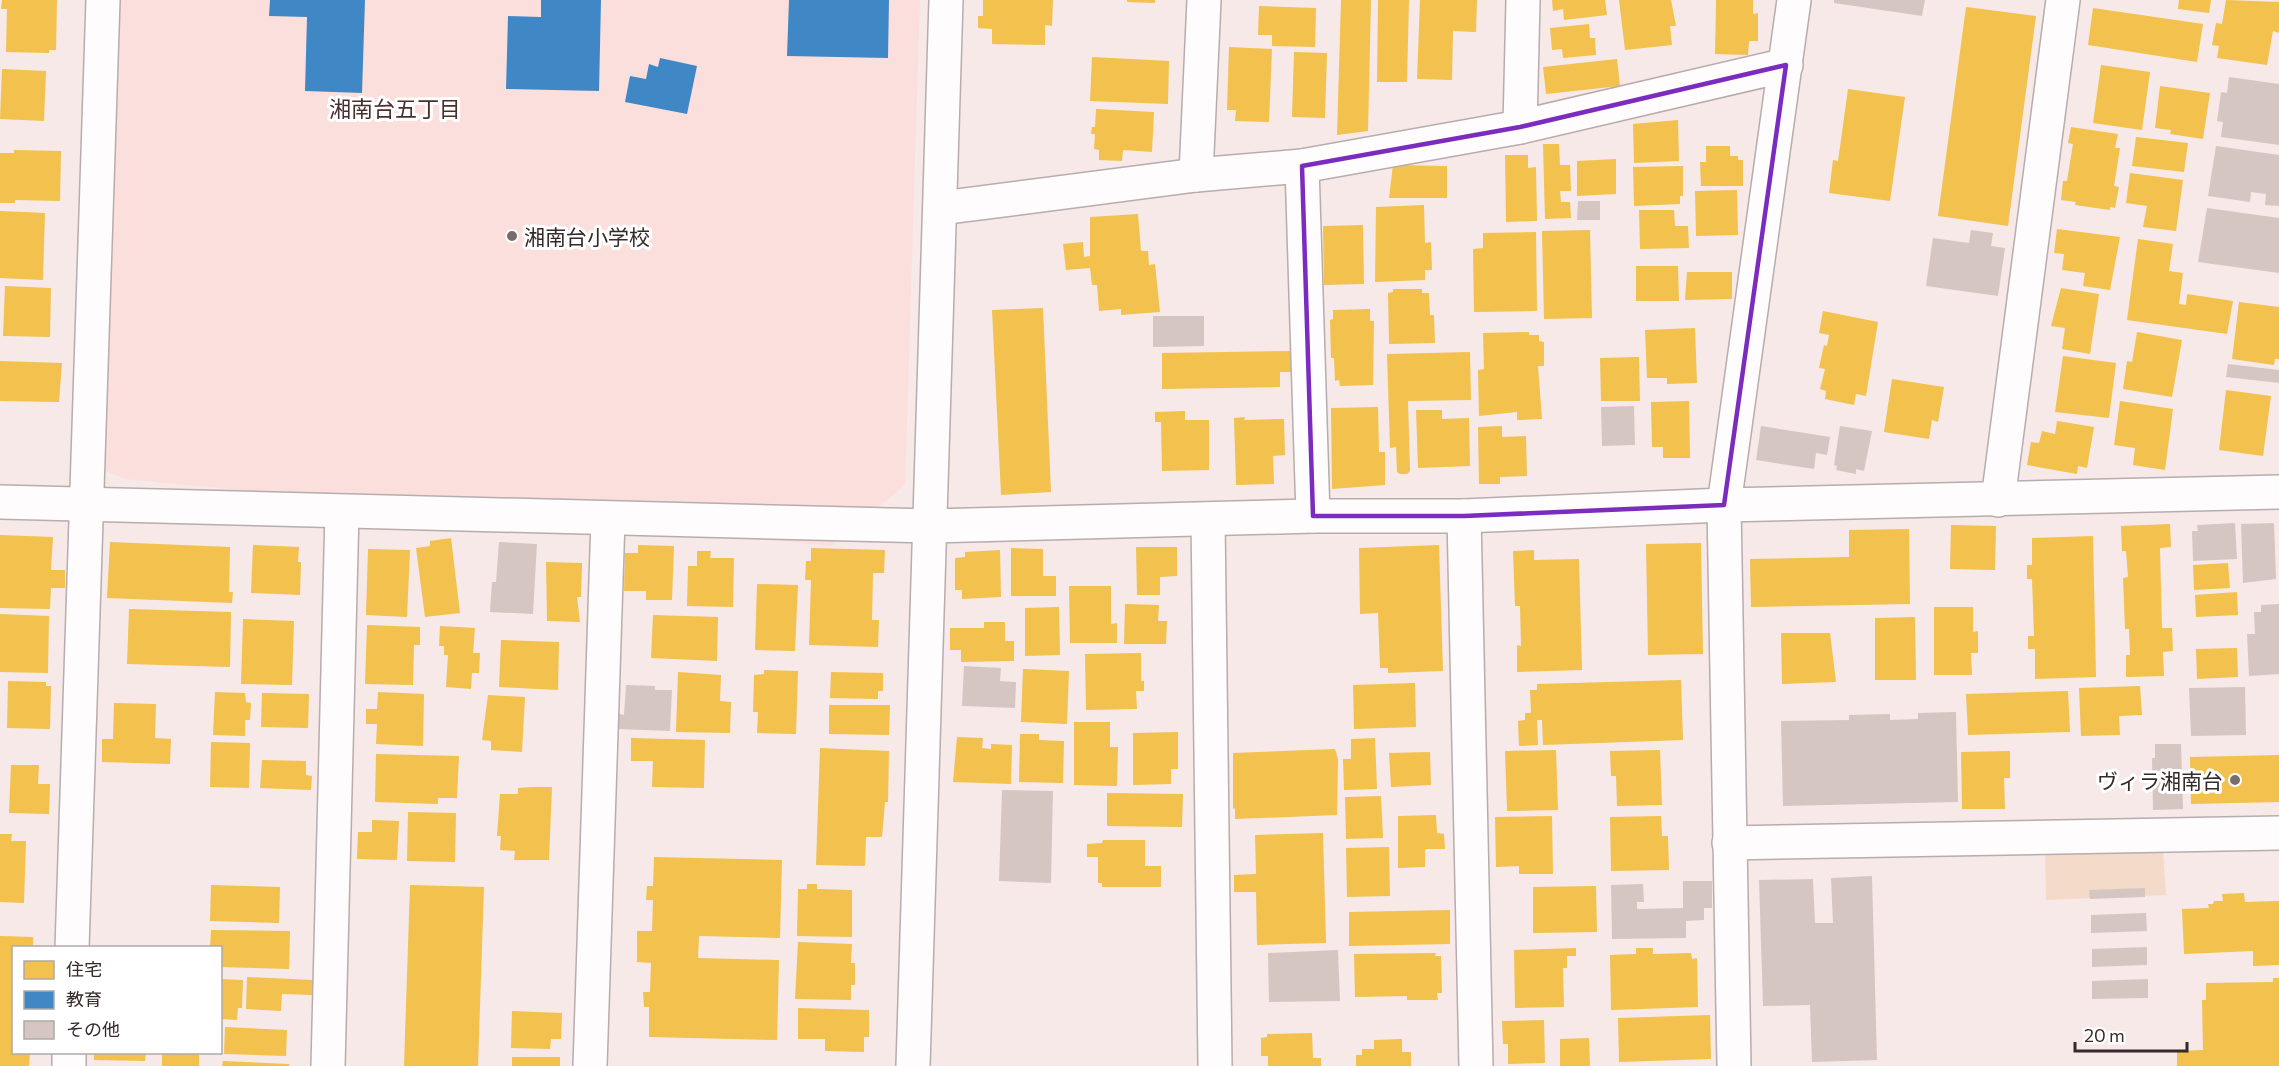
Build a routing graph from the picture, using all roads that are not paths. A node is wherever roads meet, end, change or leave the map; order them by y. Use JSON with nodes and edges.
{"nodes":[{"id":1,"x":103,"y":0,"type":"edge"},
{"id":2,"x":946,"y":0,"type":"edge"},
{"id":3,"x":1204,"y":0,"type":"edge"},
{"id":4,"x":1523,"y":0,"type":"edge"},
{"id":5,"x":1794,"y":0,"type":"edge"},
{"id":6,"x":2063,"y":0,"type":"edge"},
{"id":7,"x":1786,"y":65,"type":"junction"},
{"id":8,"x":1520,"y":127,"type":"junction"},
{"id":9,"x":1302,"y":166,"type":"junction"},
{"id":10,"x":1196,"y":175,"type":"junction"},
{"id":11,"x":941,"y":208,"type":"junction"},
{"id":12,"x":2279,"y":492,"type":"edge"},
{"id":13,"x":1998,"y":500,"type":"junction"},
{"id":14,"x":0,"y":502,"type":"edge"},
{"id":15,"x":86,"y":502,"type":"junction"},
{"id":16,"x":1724,"y":505,"type":"junction"},
{"id":17,"x":342,"y":512,"type":"junction"},
{"id":18,"x":1313,"y":516,"type":"junction"},
{"id":19,"x":1464,"y":516,"type":"junction"},
{"id":20,"x":608,"y":519,"type":"junction"},
{"id":21,"x":1208,"y":519,"type":"junction"},
{"id":22,"x":930,"y":525,"type":"junction"},
{"id":23,"x":2279,"y":833,"type":"edge"},
{"id":24,"x":1729,"y":843,"type":"junction"},
{"id":25,"x":72,"y":946,"type":"edge"},
{"id":26,"x":328,"y":1066,"type":"edge"},
{"id":27,"x":590,"y":1066,"type":"edge"},
{"id":28,"x":913,"y":1066,"type":"edge"},
{"id":29,"x":1215,"y":1066,"type":"edge"},
{"id":30,"x":1476,"y":1066,"type":"edge"},
{"id":31,"x":1734,"y":1066,"type":"edge"}],
"edges":[{"from":1,"to":15,"type":"street"},
{"from":2,"to":11,"type":"street"},
{"from":3,"to":10,"type":"street"},
{"from":4,"to":8,"type":"street"},
{"from":5,"to":7,"type":"street"},
{"from":6,"to":13,"type":"street"},
{"from":7,"to":8,"type":"street"},
{"from":7,"to":16,"type":"street"},
{"from":8,"to":9,"type":"street"},
{"from":9,"to":10,"type":"street"},
{"from":9,"to":18,"type":"street"},
{"from":10,"to":11,"type":"street"},
{"from":11,"to":22,"type":"street"},
{"from":12,"to":13,"type":"street"},
{"from":13,"to":16,"type":"street"},
{"from":14,"to":15,"type":"street"},
{"from":15,"to":17,"type":"street"},
{"from":15,"to":25,"type":"street"},
{"from":16,"to":19,"type":"street"},
{"from":16,"to":24,"type":"street"},
{"from":17,"to":20,"type":"street"},
{"from":17,"to":26,"type":"street"},
{"from":18,"to":19,"type":"street"},
{"from":18,"to":21,"type":"street"},
{"from":19,"to":30,"type":"street"},
{"from":20,"to":22,"type":"street"},
{"from":20,"to":27,"type":"street"},
{"from":21,"to":22,"type":"street"},
{"from":21,"to":29,"type":"street"},
{"from":22,"to":28,"type":"street"},
{"from":23,"to":24,"type":"street"},
{"from":24,"to":31,"type":"street"}]}
